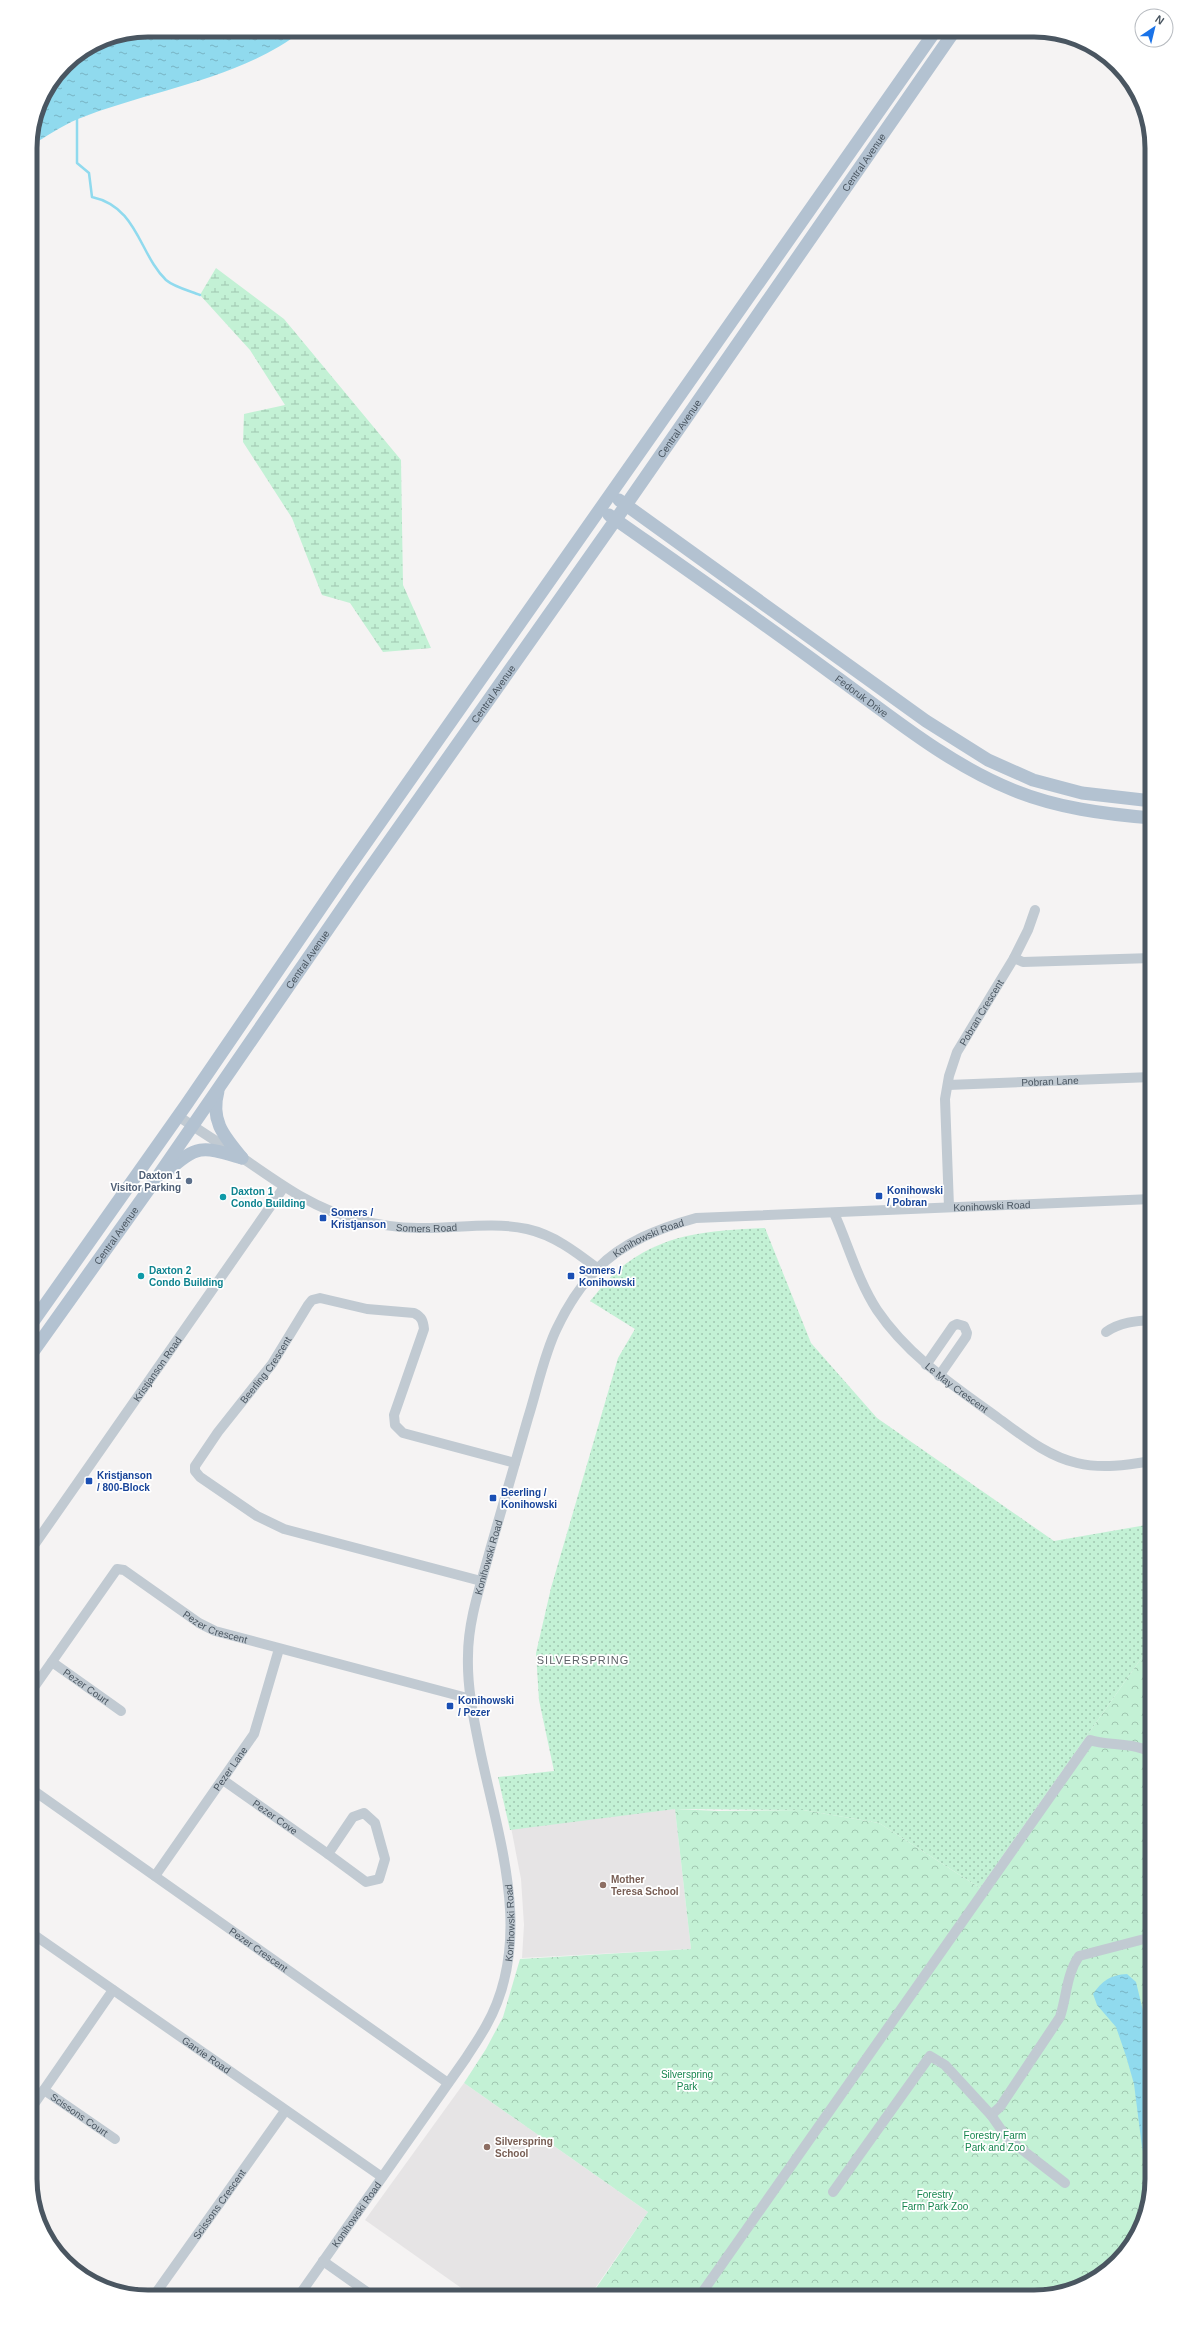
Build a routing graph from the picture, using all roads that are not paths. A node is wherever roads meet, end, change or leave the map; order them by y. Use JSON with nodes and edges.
{"nodes":[{"id":1,"x":931,"y":37,"type":"edge"},
{"id":2,"x":950,"y":37,"type":"edge"},
{"id":3,"x":612,"y":495,"type":"junction"},
{"id":4,"x":626,"y":505,"type":"junction"},
{"id":5,"x":601,"y":510,"type":"junction"},
{"id":6,"x":616,"y":520,"type":"junction"},
{"id":7,"x":1145,"y":800,"type":"edge"},
{"id":8,"x":1145,"y":817,"type":"edge"},
{"id":9,"x":1035,"y":910,"type":"dead end"},
{"id":10,"x":1014,"y":958,"type":"junction"},
{"id":11,"x":1145,"y":958,"type":"edge"},
{"id":12,"x":1145,"y":1078,"type":"edge"},
{"id":13,"x":220,"y":1085,"type":"junction"},
{"id":14,"x":948,"y":1085,"type":"junction"},
{"id":15,"x":178,"y":1116,"type":"junction"},
{"id":16,"x":192,"y":1125,"type":"junction"},
{"id":17,"x":242,"y":1158,"type":"junction"},
{"id":18,"x":284,"y":1187,"type":"junction"},
{"id":19,"x":148,"y":1189,"type":"junction"},
{"id":20,"x":1145,"y":1199,"type":"edge"},
{"id":21,"x":949,"y":1207,"type":"junction"},
{"id":22,"x":834,"y":1212,"type":"junction"},
{"id":23,"x":597,"y":1268,"type":"junction"},
{"id":24,"x":37,"y":1316,"type":"edge"},
{"id":25,"x":1145,"y":1320,"type":"edge"},
{"id":26,"x":1106,"y":1332,"type":"dead end"},
{"id":27,"x":37,"y":1346,"type":"edge"},
{"id":28,"x":926,"y":1365,"type":"junction"},
{"id":29,"x":939,"y":1376,"type":"junction"},
{"id":30,"x":1145,"y":1462,"type":"edge"},
{"id":31,"x":514,"y":1463,"type":"junction"},
{"id":32,"x":37,"y":1541,"type":"edge"},
{"id":33,"x":481,"y":1581,"type":"junction"},
{"id":34,"x":279,"y":1649,"type":"junction"},
{"id":35,"x":52,"y":1662,"type":"junction"},
{"id":36,"x":37,"y":1683,"type":"edge"},
{"id":37,"x":471,"y":1699,"type":"junction"},
{"id":38,"x":121,"y":1711,"type":"dead end"},
{"id":39,"x":1145,"y":1752,"type":"edge"},
{"id":40,"x":222,"y":1780,"type":"junction"},
{"id":41,"x":37,"y":1793,"type":"edge"},
{"id":42,"x":328,"y":1854,"type":"junction"},
{"id":43,"x":155,"y":1876,"type":"junction"},
{"id":44,"x":37,"y":1937,"type":"edge"},
{"id":45,"x":1145,"y":1939,"type":"edge"},
{"id":46,"x":113,"y":1990,"type":"junction"},
{"id":47,"x":448,"y":2083,"type":"junction"},
{"id":48,"x":44,"y":2090,"type":"junction"},
{"id":49,"x":37,"y":2100,"type":"edge"},
{"id":50,"x":285,"y":2111,"type":"junction"},
{"id":51,"x":991,"y":2116,"type":"junction"},
{"id":52,"x":115,"y":2139,"type":"dead end"},
{"id":53,"x":382,"y":2177,"type":"junction"},
{"id":54,"x":1065,"y":2183,"type":"dead end"},
{"id":55,"x":833,"y":2192,"type":"dead end"},
{"id":56,"x":323,"y":2261,"type":"junction"},
{"id":57,"x":158,"y":2290,"type":"edge"},
{"id":58,"x":303,"y":2290,"type":"edge"},
{"id":59,"x":364,"y":2290,"type":"edge"},
{"id":60,"x":704,"y":2290,"type":"edge"}],
"edges":[{"from":1,"to":3,"type":"main road","name":"Central Avenue"},
{"from":2,"to":4,"type":"main road","name":"Central Avenue"},
{"from":3,"to":4,"type":"main road","name":"Fedoruk Drive"},
{"from":3,"to":5,"type":"main road","name":"Central Avenue"},
{"from":4,"to":6,"type":"main road","name":"Central Avenue"},
{"from":4,"to":7,"type":"main road","name":"Fedoruk Drive"},
{"from":5,"to":6,"type":"main road","name":"Fedoruk Drive"},
{"from":5,"to":15,"type":"main road","name":"Central Avenue"},
{"from":6,"to":8,"type":"main road","name":"Fedoruk Drive"},
{"from":6,"to":13,"type":"main road","name":"Central Avenue"},
{"from":9,"to":10,"type":"street","name":"Pobran Crescent"},
{"from":10,"to":11,"type":"street"},
{"from":10,"to":14,"type":"street","name":"Pobran Crescent"},
{"from":12,"to":14,"type":"street","name":"Pobran Lane"},
{"from":13,"to":16,"type":"main road","name":"Central Avenue"},
{"from":13,"to":17,"type":"main road"},
{"from":14,"to":21,"type":"street","name":"Pobran Crescent"},
{"from":15,"to":16,"type":"street","name":"Somers Road"},
{"from":15,"to":24,"type":"main road","name":"Central Avenue"},
{"from":16,"to":17,"type":"street","name":"Somers Road"},
{"from":16,"to":19,"type":"main road","name":"Central Avenue"},
{"from":17,"to":18,"type":"street","name":"Somers Road"},
{"from":17,"to":19,"type":"main road"},
{"from":18,"to":23,"type":"street","name":"Somers Road"},
{"from":18,"to":32,"type":"street","name":"Kristjanson Road"},
{"from":19,"to":27,"type":"main road","name":"Central Avenue"},
{"from":20,"to":21,"type":"street","name":"Konihowski Road"},
{"from":21,"to":22,"type":"street","name":"Konihowski Road"},
{"from":22,"to":23,"type":"street","name":"Konihowski Road"},
{"from":22,"to":28,"type":"street","name":"Le May Crescent"},
{"from":23,"to":31,"type":"street","name":"Konihowski Road"},
{"from":25,"to":26,"type":"street"},
{"from":28,"to":29,"type":"street","name":"Le May Crescent"},
{"from":28,"to":29,"type":"street"},
{"from":29,"to":30,"type":"street","name":"Le May Crescent"},
{"from":31,"to":33,"type":"street","name":"Konihowski Road"},
{"from":31,"to":33,"type":"street","name":"Beerling Crescent"},
{"from":33,"to":37,"type":"street","name":"Konihowski Road"},
{"from":34,"to":35,"type":"street","name":"Pezer Crescent"},
{"from":34,"to":37,"type":"street","name":"Pezer Crescent"},
{"from":34,"to":40,"type":"street","name":"Pezer Lane"},
{"from":35,"to":36,"type":"street","name":"Pezer Crescent"},
{"from":35,"to":38,"type":"street","name":"Pezer Court"},
{"from":37,"to":47,"type":"street","name":"Konihowski Road"},
{"from":39,"to":60,"type":"street"},
{"from":40,"to":42,"type":"street","name":"Pezer Cove"},
{"from":40,"to":43,"type":"street","name":"Pezer Lane"},
{"from":41,"to":43,"type":"street","name":"Pezer Crescent"},
{"from":42,"to":42,"type":"street","name":"Pezer Cove"},
{"from":43,"to":47,"type":"street","name":"Pezer Crescent"},
{"from":44,"to":46,"type":"street","name":"Garvie Road"},
{"from":45,"to":51,"type":"street"},
{"from":46,"to":48,"type":"street"},
{"from":46,"to":50,"type":"street","name":"Garvie Road"},
{"from":47,"to":53,"type":"street","name":"Konihowski Road"},
{"from":48,"to":49,"type":"street"},
{"from":48,"to":52,"type":"street","name":"Scissons Court"},
{"from":50,"to":53,"type":"street","name":"Garvie Road"},
{"from":50,"to":57,"type":"street","name":"Scissons Crescent"},
{"from":51,"to":54,"type":"street"},
{"from":51,"to":55,"type":"street"},
{"from":53,"to":56,"type":"street","name":"Konihowski Road"},
{"from":56,"to":58,"type":"street","name":"Konihowski Road"},
{"from":56,"to":59,"type":"street"}]}
